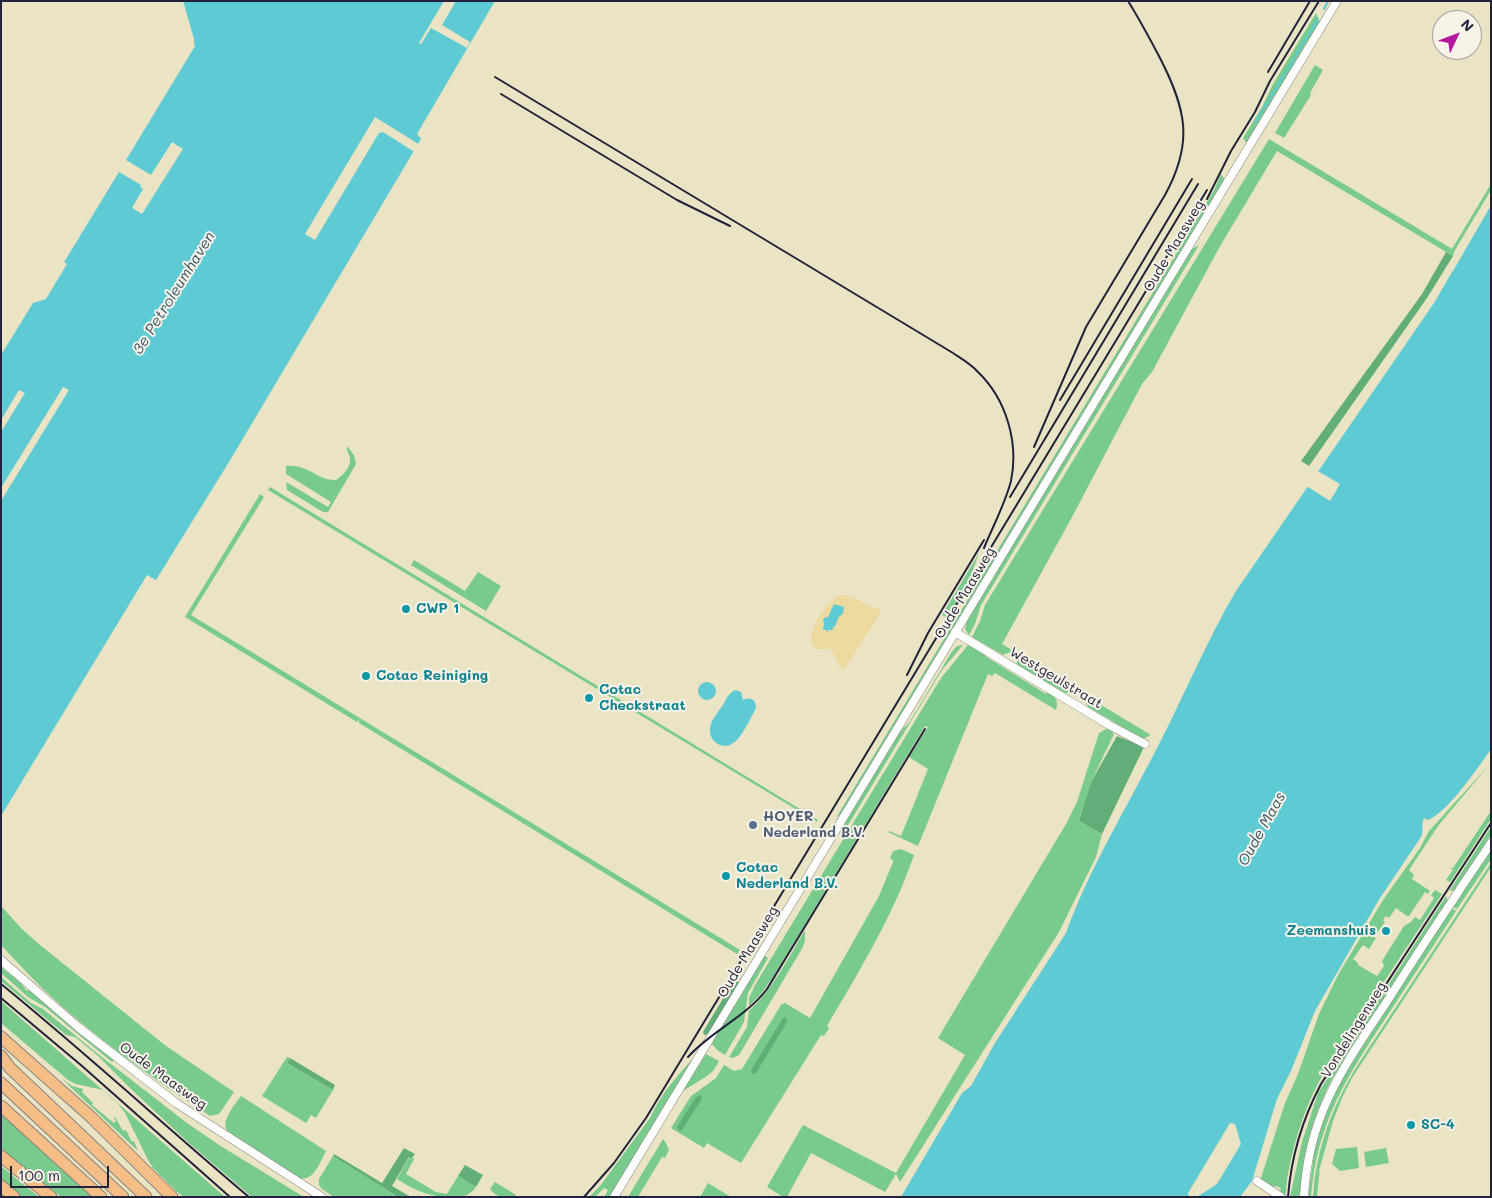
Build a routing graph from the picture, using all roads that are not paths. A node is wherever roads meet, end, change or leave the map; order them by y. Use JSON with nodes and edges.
{"nodes":[{"id":1,"x":1337,"y":1,"type":"edge"},
{"id":2,"x":955,"y":632,"type":"junction"},
{"id":3,"x":1145,"y":744,"type":"dead end"},
{"id":4,"x":1491,"y":842,"type":"edge"},
{"id":5,"x":1,"y":960,"type":"edge"},
{"id":6,"x":2,"y":1038,"type":"edge"},
{"id":7,"x":1,"y":1056,"type":"edge"},
{"id":8,"x":6,"y":1065,"type":"edge"},
{"id":9,"x":1,"y":1084,"type":"edge"},
{"id":10,"x":1,"y":1092,"type":"edge"},
{"id":11,"x":1,"y":1106,"type":"edge"},
{"id":12,"x":52,"y":1130,"type":"junction"},
{"id":13,"x":1,"y":1156,"type":"edge"},
{"id":14,"x":1258,"y":1182,"type":"dead end"},
{"id":15,"x":1,"y":1186,"type":"edge"},
{"id":16,"x":14,"y":1197,"type":"edge"},
{"id":17,"x":51,"y":1197,"type":"edge"},
{"id":18,"x":102,"y":1197,"type":"edge"},
{"id":19,"x":123,"y":1197,"type":"edge"},
{"id":20,"x":146,"y":1197,"type":"edge"},
{"id":21,"x":172,"y":1197,"type":"edge"},
{"id":22,"x":322,"y":1197,"type":"edge"},
{"id":23,"x":614,"y":1197,"type":"edge"},
{"id":24,"x":1281,"y":1197,"type":"edge"},
{"id":25,"x":1304,"y":1197,"type":"edge"}],
"edges":[{"from":1,"to":2,"type":"street","name":"Oude Maasweg"},
{"from":2,"to":3,"type":"street","name":"Westgeulstraat"},
{"from":2,"to":23,"type":"street","name":"Oude Maasweg"},
{"from":4,"to":25,"type":"street","name":"Vondelingenweg"},
{"from":5,"to":22,"type":"street","name":"Oude Maasweg"},
{"from":6,"to":21,"type":"highway"},
{"from":7,"to":8,"type":"highway"},
{"from":8,"to":20,"type":"highway"},
{"from":9,"to":12,"type":"highway"},
{"from":10,"to":12,"type":"highway"},
{"from":11,"to":18,"type":"highway"},
{"from":12,"to":19,"type":"highway"},
{"from":13,"to":17,"type":"highway"},
{"from":14,"to":24,"type":"street"},
{"from":15,"to":16,"type":"highway"}]}
